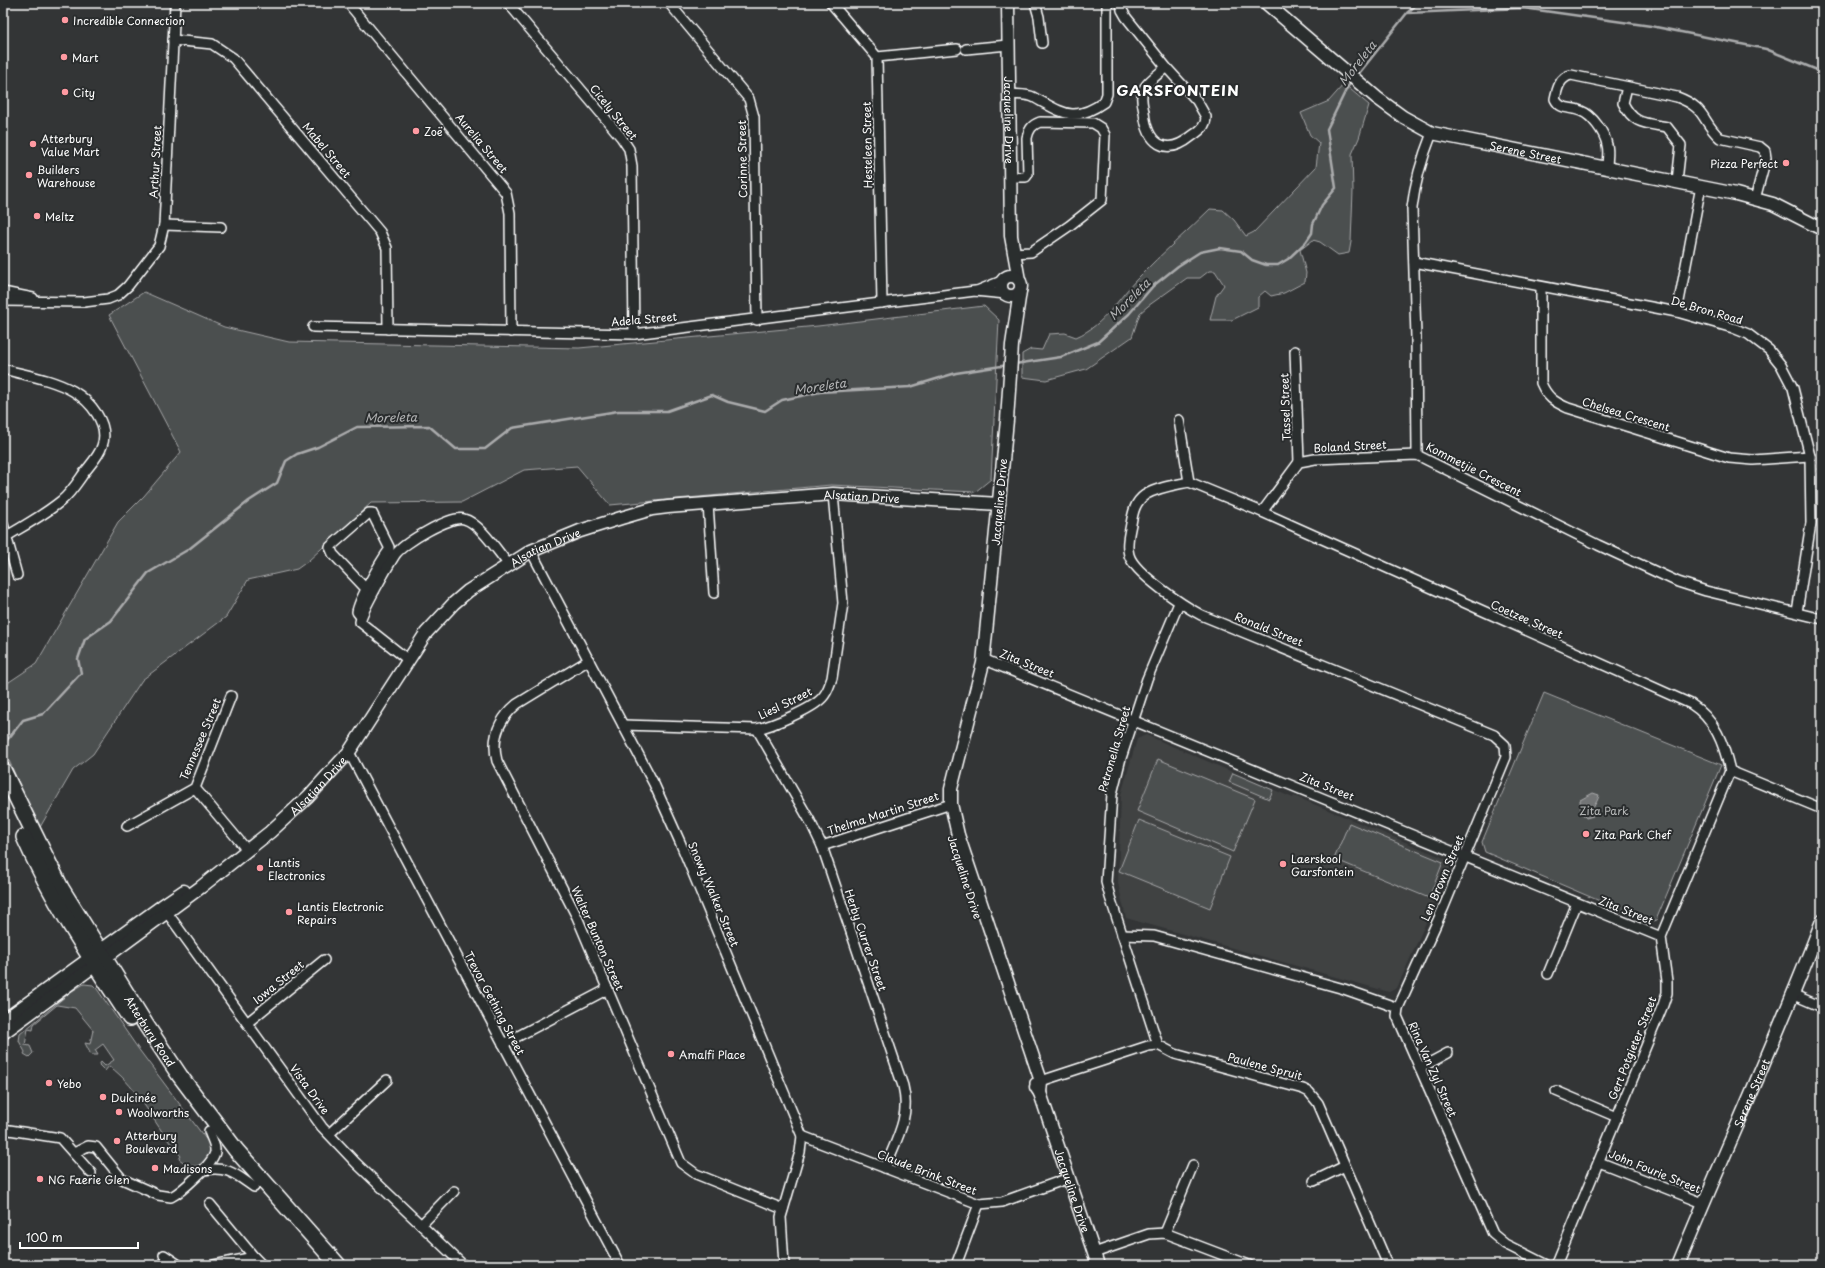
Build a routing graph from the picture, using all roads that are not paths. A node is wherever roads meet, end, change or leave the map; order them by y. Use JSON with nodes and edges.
{"nodes":[{"id":1,"x":175,"y":3,"type":"edge"},
{"id":2,"x":348,"y":3,"type":"edge"},
{"id":3,"x":508,"y":3,"type":"edge"},
{"id":4,"x":669,"y":3,"type":"edge"},
{"id":5,"x":831,"y":3,"type":"edge"},
{"id":6,"x":1008,"y":3,"type":"edge"},
{"id":7,"x":1035,"y":3,"type":"edge"},
{"id":8,"x":1107,"y":3,"type":"edge"},
{"id":9,"x":1121,"y":3,"type":"edge"},
{"id":10,"x":1266,"y":3,"type":"edge"},
{"id":11,"x":173,"y":40,"type":"junction"},
{"id":12,"x":1042,"y":43,"type":"dead end"},
{"id":13,"x":1008,"y":45,"type":"junction"},
{"id":14,"x":877,"y":57,"type":"junction"},
{"id":15,"x":1166,"y":67,"type":"junction"},
{"id":16,"x":1627,"y":87,"type":"junction"},
{"id":17,"x":1009,"y":94,"type":"junction"},
{"id":18,"x":1432,"y":133,"type":"junction"},
{"id":19,"x":1607,"y":167,"type":"junction"},
{"id":20,"x":1010,"y":177,"type":"junction"},
{"id":21,"x":1677,"y":181,"type":"junction"},
{"id":22,"x":1701,"y":186,"type":"junction"},
{"id":23,"x":1755,"y":199,"type":"junction"},
{"id":24,"x":164,"y":225,"type":"junction"},
{"id":25,"x":221,"y":227,"type":"dead end"},
{"id":26,"x":1822,"y":229,"type":"edge"},
{"id":27,"x":1011,"y":236,"type":"junction"},
{"id":28,"x":1013,"y":253,"type":"junction"},
{"id":29,"x":1414,"y":262,"type":"junction"},
{"id":30,"x":1004,"y":280,"type":"junction"},
{"id":31,"x":1019,"y":286,"type":"junction"},
{"id":32,"x":1541,"y":287,"type":"junction"},
{"id":33,"x":975,"y":291,"type":"junction"},
{"id":34,"x":3,"y":292,"type":"edge"},
{"id":35,"x":1006,"y":294,"type":"junction"},
{"id":36,"x":3,"y":301,"type":"edge"},
{"id":37,"x":46,"y":302,"type":"junction"},
{"id":38,"x":882,"y":304,"type":"junction"},
{"id":39,"x":1678,"y":312,"type":"junction"},
{"id":40,"x":757,"y":320,"type":"junction"},
{"id":41,"x":314,"y":327,"type":"dead end"},
{"id":42,"x":388,"y":329,"type":"junction"},
{"id":43,"x":511,"y":332,"type":"junction"},
{"id":44,"x":634,"y":334,"type":"junction"},
{"id":45,"x":1011,"y":350,"type":"junction"},
{"id":46,"x":1295,"y":351,"type":"dead end"},
{"id":47,"x":3,"y":369,"type":"edge"},
{"id":48,"x":1179,"y":420,"type":"dead end"},
{"id":49,"x":1417,"y":455,"type":"junction"},
{"id":50,"x":1810,"y":456,"type":"junction"},
{"id":51,"x":1299,"y":462,"type":"junction"},
{"id":52,"x":1189,"y":482,"type":"junction"},
{"id":53,"x":833,"y":494,"type":"junction"},
{"id":54,"x":708,"y":504,"type":"junction"},
{"id":55,"x":999,"y":504,"type":"junction"},
{"id":56,"x":1262,"y":512,"type":"junction"},
{"id":57,"x":3,"y":524,"type":"edge"},
{"id":58,"x":7,"y":536,"type":"junction"},
{"id":59,"x":531,"y":551,"type":"junction"},
{"id":60,"x":509,"y":565,"type":"junction"},
{"id":61,"x":17,"y":575,"type":"dead end"},
{"id":62,"x":367,"y":590,"type":"junction"},
{"id":63,"x":714,"y":593,"type":"dead end"},
{"id":64,"x":1178,"y":603,"type":"junction"},
{"id":65,"x":1797,"y":612,"type":"junction"},
{"id":66,"x":1822,"y":618,"type":"edge"},
{"id":67,"x":361,"y":620,"type":"junction"},
{"id":68,"x":983,"y":658,"type":"junction"},
{"id":69,"x":407,"y":659,"type":"junction"},
{"id":70,"x":589,"y":660,"type":"junction"},
{"id":71,"x":231,"y":696,"type":"dead end"},
{"id":72,"x":1134,"y":720,"type":"junction"},
{"id":73,"x":623,"y":725,"type":"junction"},
{"id":74,"x":757,"y":729,"type":"junction"},
{"id":75,"x":349,"y":752,"type":"junction"},
{"id":76,"x":1506,"y":757,"type":"joint"},
{"id":77,"x":1730,"y":770,"type":"junction"},
{"id":78,"x":4,"y":777,"type":"edge"},
{"id":79,"x":194,"y":788,"type":"junction"},
{"id":80,"x":947,"y":805,"type":"junction"},
{"id":81,"x":1822,"y":809,"type":"edge"},
{"id":82,"x":127,"y":826,"type":"dead end"},
{"id":83,"x":822,"y":846,"type":"junction"},
{"id":84,"x":247,"y":850,"type":"junction"},
{"id":85,"x":1464,"y":855,"type":"junction"},
{"id":86,"x":1577,"y":903,"type":"junction"},
{"id":87,"x":164,"y":910,"type":"junction"},
{"id":88,"x":1822,"y":921,"type":"edge"},
{"id":89,"x":1122,"y":935,"type":"junction"},
{"id":90,"x":1662,"y":938,"type":"junction"},
{"id":91,"x":98,"y":958,"type":"junction"},
{"id":92,"x":324,"y":960,"type":"dead end"},
{"id":93,"x":1548,"y":974,"type":"dead end"},
{"id":94,"x":608,"y":989,"type":"junction"},
{"id":95,"x":1794,"y":995,"type":"junction"},
{"id":96,"x":1822,"y":1007,"type":"edge"},
{"id":97,"x":1398,"y":1008,"type":"junction"},
{"id":98,"x":3,"y":1021,"type":"edge"},
{"id":99,"x":247,"y":1022,"type":"junction"},
{"id":100,"x":3,"y":1033,"type":"edge"},
{"id":101,"x":503,"y":1044,"type":"junction"},
{"id":102,"x":1158,"y":1045,"type":"junction"},
{"id":103,"x":1448,"y":1053,"type":"dead end"},
{"id":104,"x":1420,"y":1068,"type":"junction"},
{"id":105,"x":387,"y":1080,"type":"dead end"},
{"id":106,"x":1038,"y":1086,"type":"junction"},
{"id":107,"x":1556,"y":1091,"type":"dead end"},
{"id":108,"x":1617,"y":1117,"type":"junction"},
{"id":109,"x":4,"y":1130,"type":"edge"},
{"id":110,"x":209,"y":1131,"type":"junction"},
{"id":111,"x":329,"y":1134,"type":"junction"},
{"id":112,"x":802,"y":1136,"type":"junction"},
{"id":113,"x":74,"y":1152,"type":"junction"},
{"id":114,"x":1599,"y":1162,"type":"junction"},
{"id":115,"x":1193,"y":1165,"type":"dead end"},
{"id":116,"x":1345,"y":1166,"type":"junction"},
{"id":117,"x":885,"y":1168,"type":"junction"},
{"id":118,"x":204,"y":1170,"type":"junction"},
{"id":119,"x":92,"y":1173,"type":"dead end"},
{"id":120,"x":1069,"y":1178,"type":"junction"},
{"id":121,"x":1314,"y":1181,"type":"dead end"},
{"id":122,"x":254,"y":1187,"type":"junction"},
{"id":123,"x":454,"y":1191,"type":"dead end"},
{"id":124,"x":1703,"y":1203,"type":"junction"},
{"id":125,"x":210,"y":1204,"type":"dead end"},
{"id":126,"x":979,"y":1204,"type":"junction"},
{"id":127,"x":783,"y":1209,"type":"junction"},
{"id":128,"x":421,"y":1225,"type":"junction"},
{"id":129,"x":1165,"y":1233,"type":"junction"},
{"id":130,"x":1094,"y":1253,"type":"junction"},
{"id":131,"x":164,"y":1255,"type":"dead end"},
{"id":132,"x":254,"y":1258,"type":"junction"},
{"id":133,"x":179,"y":1265,"type":"edge"},
{"id":134,"x":214,"y":1265,"type":"edge"},
{"id":135,"x":262,"y":1265,"type":"edge"},
{"id":136,"x":330,"y":1265,"type":"edge"},
{"id":137,"x":338,"y":1265,"type":"edge"},
{"id":138,"x":463,"y":1265,"type":"edge"},
{"id":139,"x":620,"y":1265,"type":"edge"},
{"id":140,"x":784,"y":1265,"type":"edge"},
{"id":141,"x":956,"y":1265,"type":"edge"},
{"id":142,"x":1098,"y":1265,"type":"edge"},
{"id":143,"x":1249,"y":1265,"type":"edge"},
{"id":144,"x":1388,"y":1265,"type":"edge"},
{"id":145,"x":1547,"y":1265,"type":"edge"},
{"id":146,"x":1556,"y":1265,"type":"edge"},
{"id":147,"x":1678,"y":1265,"type":"edge"}],
"edges":[{"from":1,"to":11,"type":"street","name":"Arthur Street"},
{"from":2,"to":43,"type":"street","name":"Aurelia Street"},
{"from":3,"to":44,"type":"street","name":"Cicely Street"},
{"from":4,"to":40,"type":"street","name":"Corinne Street"},
{"from":5,"to":14,"type":"street"},
{"from":6,"to":13,"type":"street","name":"Jacqueline Drive"},
{"from":7,"to":12,"type":"street"},
{"from":8,"to":17,"type":"street"},
{"from":9,"to":15,"type":"street"},
{"from":10,"to":18,"type":"street","name":"Serene Street"},
{"from":11,"to":24,"type":"street","name":"Arthur Street"},
{"from":11,"to":42,"type":"street","name":"Mabel Street"},
{"from":13,"to":14,"type":"street"},
{"from":13,"to":17,"type":"street","name":"Jacqueline Drive"},
{"from":14,"to":38,"type":"street","name":"Hesteleen Street"},
{"from":15,"to":15,"type":"street"},
{"from":16,"to":19,"type":"street"},
{"from":16,"to":21,"type":"street"},
{"from":16,"to":23,"type":"street"},
{"from":17,"to":20,"type":"street","name":"Jacqueline Drive"},
{"from":18,"to":19,"type":"street","name":"Serene Street"},
{"from":18,"to":29,"type":"street","name":"Kommetjie Crescent"},
{"from":19,"to":21,"type":"street","name":"Serene Street"},
{"from":20,"to":27,"type":"street","name":"Jacqueline Drive"},
{"from":20,"to":28,"type":"street"},
{"from":21,"to":22,"type":"street","name":"Serene Street"},
{"from":22,"to":23,"type":"street","name":"Serene Street"},
{"from":22,"to":39,"type":"street"},
{"from":23,"to":26,"type":"street","name":"Serene Street"},
{"from":24,"to":25,"type":"street"},
{"from":24,"to":37,"type":"street","name":"Arthur Street"},
{"from":27,"to":28,"type":"street","name":"Jacqueline Drive"},
{"from":27,"to":30,"type":"street","name":"Jacqueline Drive"},
{"from":28,"to":31,"type":"street","name":"Jacqueline Drive"},
{"from":29,"to":32,"type":"street","name":"De Bron Road"},
{"from":29,"to":49,"type":"street","name":"Kommetjie Crescent"},
{"from":30,"to":31,"type":"street"},
{"from":30,"to":33,"type":"street","name":"Adela Street"},
{"from":30,"to":35,"type":"street"},
{"from":31,"to":35,"type":"street"},
{"from":31,"to":45,"type":"street","name":"Jacqueline Drive"},
{"from":32,"to":39,"type":"street","name":"De Bron Road"},
{"from":32,"to":50,"type":"street","name":"Chelsea Crescent"},
{"from":33,"to":35,"type":"street","name":"Adela Street"},
{"from":33,"to":38,"type":"street","name":"Adela Street"},
{"from":34,"to":37,"type":"street"},
{"from":35,"to":45,"type":"street","name":"Jacqueline Drive"},
{"from":36,"to":37,"type":"street"},
{"from":38,"to":40,"type":"street","name":"Adela Street"},
{"from":39,"to":50,"type":"street","name":"De Bron Road"},
{"from":40,"to":44,"type":"street","name":"Adela Street"},
{"from":41,"to":42,"type":"street","name":"Adela Street"},
{"from":42,"to":43,"type":"street","name":"Adela Street"},
{"from":43,"to":44,"type":"street","name":"Adela Street"},
{"from":45,"to":55,"type":"street","name":"Jacqueline Drive"},
{"from":46,"to":51,"type":"street","name":"Tassel Street"},
{"from":47,"to":58,"type":"street"},
{"from":48,"to":52,"type":"street"},
{"from":49,"to":51,"type":"street","name":"Boland Street"},
{"from":49,"to":65,"type":"street","name":"Kommetjie Crescent"},
{"from":50,"to":65,"type":"street","name":"De Bron Road"},
{"from":51,"to":56,"type":"street"},
{"from":52,"to":56,"type":"street","name":"Coetzee Street"},
{"from":52,"to":64,"type":"street","name":"Ronald Street"},
{"from":53,"to":54,"type":"street","name":"Alsatian Drive"},
{"from":53,"to":55,"type":"street","name":"Alsatian Drive"},
{"from":53,"to":74,"type":"street","name":"Liesl Street"},
{"from":54,"to":59,"type":"street","name":"Alsatian Drive"},
{"from":54,"to":63,"type":"street"},
{"from":55,"to":68,"type":"street","name":"Jacqueline Drive"},
{"from":56,"to":77,"type":"street","name":"Coetzee Street"},
{"from":57,"to":58,"type":"street"},
{"from":58,"to":61,"type":"street"},
{"from":59,"to":60,"type":"street","name":"Alsatian Drive"},
{"from":59,"to":70,"type":"street","name":"Snowy Walker Street"},
{"from":60,"to":67,"type":"street"},
{"from":60,"to":69,"type":"street","name":"Alsatian Drive"},
{"from":62,"to":62,"type":"street"},
{"from":62,"to":67,"type":"street"},
{"from":64,"to":72,"type":"street","name":"Petronella Street"},
{"from":64,"to":76,"type":"street","name":"Ronald Street"},
{"from":65,"to":66,"type":"street","name":"Kommetjie Crescent"},
{"from":67,"to":69,"type":"street"},
{"from":68,"to":72,"type":"street","name":"Zita Street"},
{"from":68,"to":80,"type":"street","name":"Jacqueline Drive"},
{"from":69,"to":75,"type":"street","name":"Alsatian Drive"},
{"from":70,"to":73,"type":"street","name":"Snowy Walker Street"},
{"from":70,"to":94,"type":"street","name":"Walter Bunton Street"},
{"from":71,"to":79,"type":"street","name":"Tennessee Street"},
{"from":72,"to":85,"type":"street","name":"Zita Street"},
{"from":72,"to":89,"type":"street","name":"Petronella Street"},
{"from":73,"to":74,"type":"street","name":"Liesl Street"},
{"from":73,"to":112,"type":"street","name":"Snowy Walker Street"},
{"from":74,"to":83,"type":"street","name":"Herby Currer Street"},
{"from":75,"to":84,"type":"street","name":"Alsatian Drive"},
{"from":75,"to":101,"type":"street","name":"Trevor Gething Street"},
{"from":76,"to":85,"type":"street","name":"Len Brown Street"},
{"from":77,"to":81,"type":"street"},
{"from":77,"to":90,"type":"street","name":"Gert Potgieter Street"},
{"from":78,"to":91,"type":"main road","name":"Atterbury Road"},
{"from":79,"to":82,"type":"street","name":"Tennessee Street"},
{"from":79,"to":84,"type":"street"},
{"from":80,"to":83,"type":"street","name":"Thelma Martin Street"},
{"from":80,"to":106,"type":"street","name":"Jacqueline Drive"},
{"from":83,"to":117,"type":"street","name":"Herby Currer Street"},
{"from":84,"to":87,"type":"street","name":"Alsatian Drive"},
{"from":85,"to":86,"type":"street","name":"Zita Street"},
{"from":85,"to":97,"type":"street","name":"Len Brown Street"},
{"from":86,"to":90,"type":"street","name":"Zita Street"},
{"from":86,"to":93,"type":"street"},
{"from":87,"to":91,"type":"street","name":"Alsatian Drive"},
{"from":87,"to":99,"type":"street","name":"Vista Drive"},
{"from":88,"to":95,"type":"street","name":"Serene Street"},
{"from":89,"to":97,"type":"street"},
{"from":89,"to":102,"type":"street","name":"Petronella Street"},
{"from":90,"to":108,"type":"street","name":"Gert Potgieter Street"},
{"from":91,"to":98,"type":"street"},
{"from":91,"to":100,"type":"street"},
{"from":91,"to":110,"type":"main road","name":"Atterbury Road"},
{"from":91,"to":137,"type":"main road","name":"Atterbury Road"},
{"from":92,"to":99,"type":"street","name":"Iowa Street"},
{"from":94,"to":101,"type":"street"},
{"from":94,"to":127,"type":"street","name":"Walter Bunton Street"},
{"from":95,"to":96,"type":"street"},
{"from":95,"to":124,"type":"street","name":"Serene Street"},
{"from":97,"to":104,"type":"street","name":"Rina Van Zyl Street"},
{"from":99,"to":111,"type":"street","name":"Vista Drive"},
{"from":101,"to":139,"type":"street","name":"Trevor Gething Street"},
{"from":102,"to":106,"type":"street"},
{"from":102,"to":116,"type":"street","name":"Paulene Spruit"},
{"from":103,"to":104,"type":"street"},
{"from":104,"to":145,"type":"street","name":"Rina Van Zyl Street"},
{"from":105,"to":111,"type":"street"},
{"from":106,"to":120,"type":"street","name":"Jacqueline Drive"},
{"from":107,"to":108,"type":"street"},
{"from":108,"to":114,"type":"street","name":"Gert Potgieter Street"},
{"from":109,"to":113,"type":"street"},
{"from":110,"to":118,"type":"street"},
{"from":110,"to":122,"type":"main road","name":"Atterbury Road"},
{"from":111,"to":128,"type":"street","name":"Vista Drive"},
{"from":112,"to":117,"type":"street","name":"Claude Brink Street"},
{"from":112,"to":127,"type":"street"},
{"from":113,"to":118,"type":"street"},
{"from":113,"to":119,"type":"street"},
{"from":114,"to":124,"type":"street","name":"John Fourie Street"},
{"from":114,"to":146,"type":"street","name":"Gert Potgieter Street"},
{"from":115,"to":129,"type":"street"},
{"from":116,"to":121,"type":"street"},
{"from":116,"to":144,"type":"street","name":"Paulene Spruit"},
{"from":117,"to":126,"type":"street","name":"Claude Brink Street"},
{"from":118,"to":122,"type":"street"},
{"from":120,"to":126,"type":"street","name":"Claude Brink Street"},
{"from":120,"to":130,"type":"street","name":"Jacqueline Drive"},
{"from":122,"to":136,"type":"main road","name":"Atterbury Road"},
{"from":123,"to":128,"type":"street"},
{"from":124,"to":147,"type":"street","name":"Serene Street"},
{"from":125,"to":132,"type":"street"},
{"from":126,"to":141,"type":"street"},
{"from":127,"to":140,"type":"street"},
{"from":128,"to":138,"type":"street","name":"Vista Drive"},
{"from":129,"to":130,"type":"street"},
{"from":129,"to":143,"type":"street"},
{"from":130,"to":142,"type":"street","name":"Jacqueline Drive"},
{"from":131,"to":133,"type":"street"},
{"from":132,"to":134,"type":"street"},
{"from":132,"to":135,"type":"street"}]}
